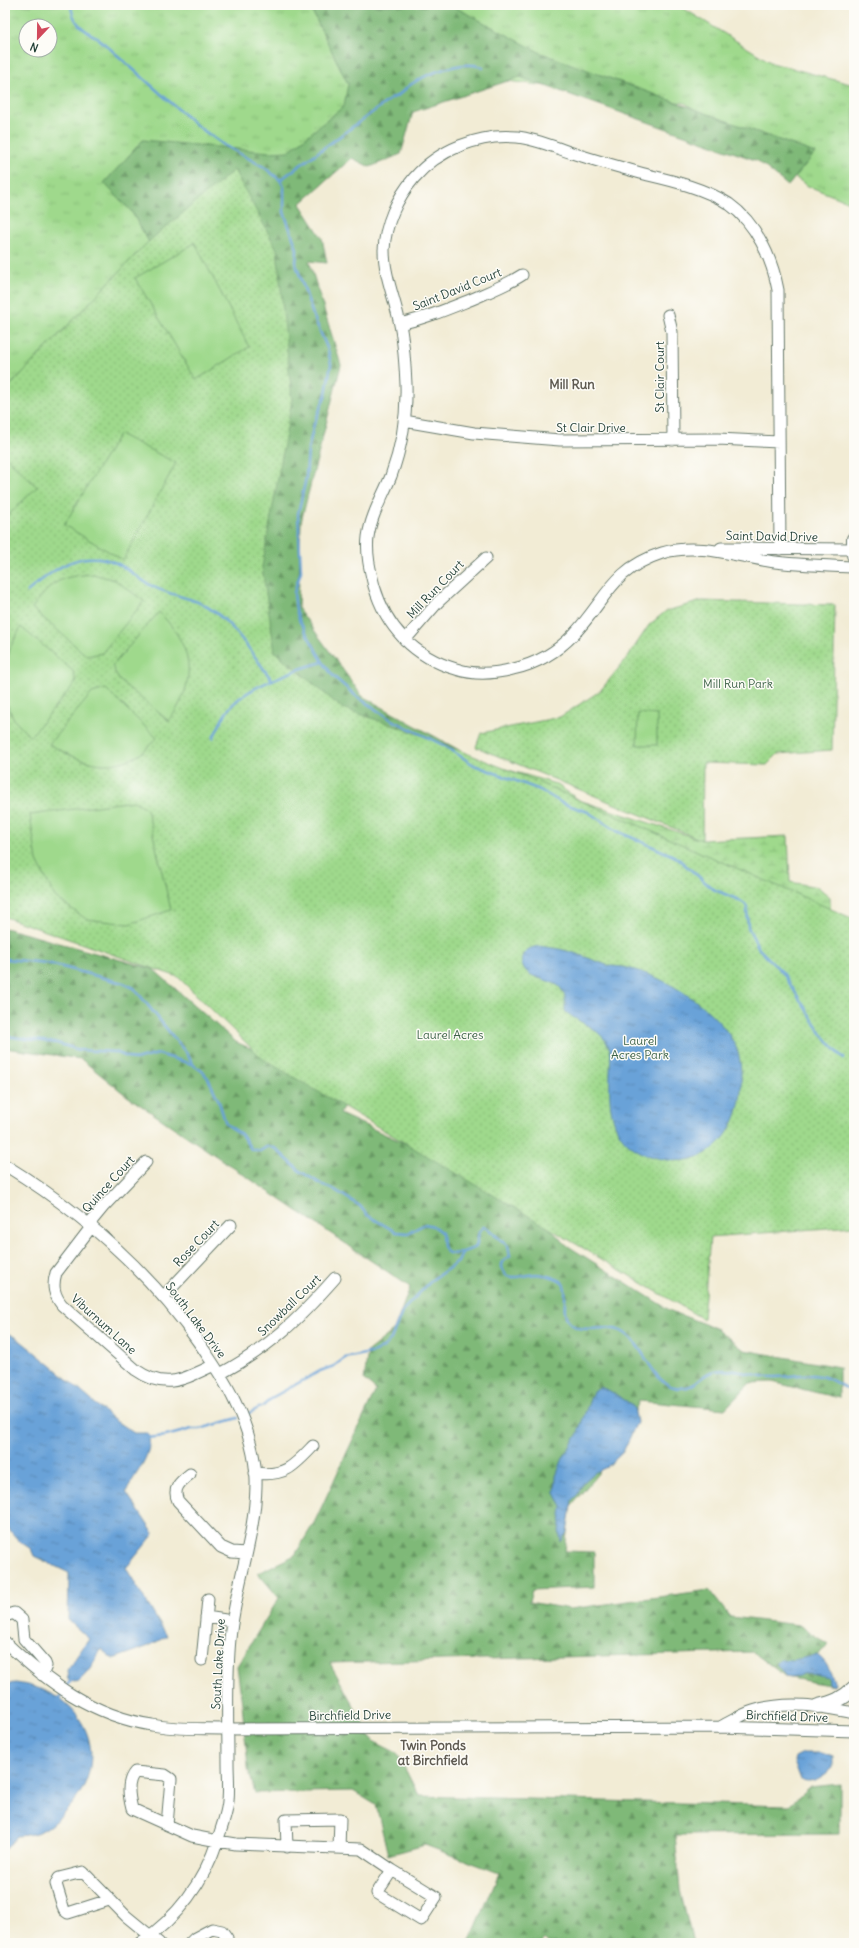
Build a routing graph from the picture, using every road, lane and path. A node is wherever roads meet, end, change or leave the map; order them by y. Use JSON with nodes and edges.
{"nodes":[{"id":1,"x":522,"y":275,"type":"dead end"},
{"id":2,"x":668,"y":315,"type":"dead end"},
{"id":3,"x":400,"y":324,"type":"junction"},
{"id":4,"x":404,"y":421,"type":"junction"},
{"id":5,"x":673,"y":440,"type":"junction"},
{"id":6,"x":779,"y":442,"type":"junction"},
{"id":7,"x":854,"y":548,"type":"edge"},
{"id":8,"x":780,"y":549,"type":"junction"},
{"id":9,"x":713,"y":551,"type":"junction"},
{"id":10,"x":486,"y":558,"type":"dead end"},
{"id":11,"x":854,"y":567,"type":"edge"},
{"id":12,"x":405,"y":640,"type":"junction"},
{"id":13,"x":146,"y":1162,"type":"dead end"},
{"id":14,"x":5,"y":1165,"type":"edge"},
{"id":15,"x":91,"y":1225,"type":"junction"},
{"id":16,"x":231,"y":1225,"type":"dead end"},
{"id":17,"x":335,"y":1278,"type":"dead end"},
{"id":18,"x":163,"y":1297,"type":"junction"},
{"id":19,"x":217,"y":1369,"type":"junction"},
{"id":20,"x":313,"y":1446,"type":"dead end"},
{"id":21,"x":255,"y":1473,"type":"junction"},
{"id":22,"x":190,"y":1474,"type":"dead end"},
{"id":23,"x":246,"y":1553,"type":"junction"},
{"id":24,"x":208,"y":1599,"type":"dead end"},
{"id":25,"x":5,"y":1616,"type":"edge"},
{"id":26,"x":206,"y":1617,"type":"junction"},
{"id":27,"x":232,"y":1621,"type":"junction"},
{"id":28,"x":5,"y":1642,"type":"edge"},
{"id":29,"x":202,"y":1660,"type":"dead end"},
{"id":30,"x":42,"y":1675,"type":"junction"},
{"id":31,"x":854,"y":1688,"type":"edge"},
{"id":32,"x":818,"y":1706,"type":"junction"},
{"id":33,"x":854,"y":1713,"type":"edge"},
{"id":34,"x":720,"y":1727,"type":"junction"},
{"id":35,"x":228,"y":1729,"type":"junction"},
{"id":36,"x":854,"y":1731,"type":"edge"},
{"id":37,"x":167,"y":1825,"type":"junction"},
{"id":38,"x":218,"y":1841,"type":"junction"},
{"id":39,"x":287,"y":1847,"type":"junction"},
{"id":40,"x":339,"y":1848,"type":"junction"},
{"id":41,"x":392,"y":1870,"type":"junction"},
{"id":42,"x":109,"y":1900,"type":"junction"},
{"id":43,"x":154,"y":1939,"type":"edge"},
{"id":44,"x":140,"y":1943,"type":"edge"},
{"id":45,"x":190,"y":1943,"type":"edge"},
{"id":46,"x":226,"y":1943,"type":"edge"}],
"edges":[{"from":1,"to":3,"type":"street","name":"Saint David Court"},
{"from":2,"to":5,"type":"street","name":"St Clair Court"},
{"from":3,"to":4,"type":"street"},
{"from":3,"to":6,"type":"street"},
{"from":4,"to":5,"type":"street","name":"St Clair Drive"},
{"from":4,"to":12,"type":"street"},
{"from":5,"to":6,"type":"street","name":"St Clair Drive"},
{"from":6,"to":8,"type":"street"},
{"from":7,"to":8,"type":"street","name":"Saint David Drive"},
{"from":8,"to":9,"type":"street","name":"Saint David Drive"},
{"from":9,"to":11,"type":"street","name":"Saint David Drive"},
{"from":9,"to":12,"type":"street"},
{"from":10,"to":12,"type":"street","name":"Mill Run Court"},
{"from":13,"to":15,"type":"street","name":"Quince Court"},
{"from":14,"to":15,"type":"street","name":"South Lake Drive"},
{"from":15,"to":18,"type":"street","name":"South Lake Drive"},
{"from":15,"to":19,"type":"street","name":"Viburnum Lane"},
{"from":16,"to":18,"type":"street","name":"Rose Court"},
{"from":17,"to":19,"type":"street","name":"Snowball Court"},
{"from":18,"to":19,"type":"street","name":"South Lake Drive"},
{"from":19,"to":21,"type":"street","name":"South Lake Drive"},
{"from":20,"to":21,"type":"street"},
{"from":21,"to":23,"type":"street","name":"South Lake Drive"},
{"from":22,"to":23,"type":"street"},
{"from":23,"to":27,"type":"street","name":"South Lake Drive"},
{"from":24,"to":26,"type":"street"},
{"from":25,"to":30,"type":"street"},
{"from":26,"to":27,"type":"street"},
{"from":26,"to":29,"type":"street"},
{"from":27,"to":35,"type":"street","name":"South Lake Drive"},
{"from":28,"to":30,"type":"street","name":"Birchfield Drive"},
{"from":30,"to":35,"type":"street","name":"Birchfield Drive"},
{"from":31,"to":32,"type":"main road"},
{"from":32,"to":33,"type":"street","name":"Birchfield Drive"},
{"from":32,"to":34,"type":"street","name":"Birchfield Drive"},
{"from":34,"to":35,"type":"street","name":"Birchfield Drive"},
{"from":34,"to":36,"type":"street","name":"Birchfield Drive"},
{"from":35,"to":38,"type":"street","name":"South Lake Drive"},
{"from":37,"to":37,"type":"street"},
{"from":37,"to":38,"type":"street"},
{"from":38,"to":39,"type":"street"},
{"from":38,"to":43,"type":"street","name":"South Lake Drive"},
{"from":39,"to":40,"type":"street"},
{"from":39,"to":40,"type":"street"},
{"from":40,"to":41,"type":"street"},
{"from":41,"to":41,"type":"street"},
{"from":42,"to":42,"type":"street"},
{"from":42,"to":43,"type":"street"},
{"from":43,"to":44,"type":"street","name":"South Lake Drive"},
{"from":45,"to":46,"type":"street"}]}
